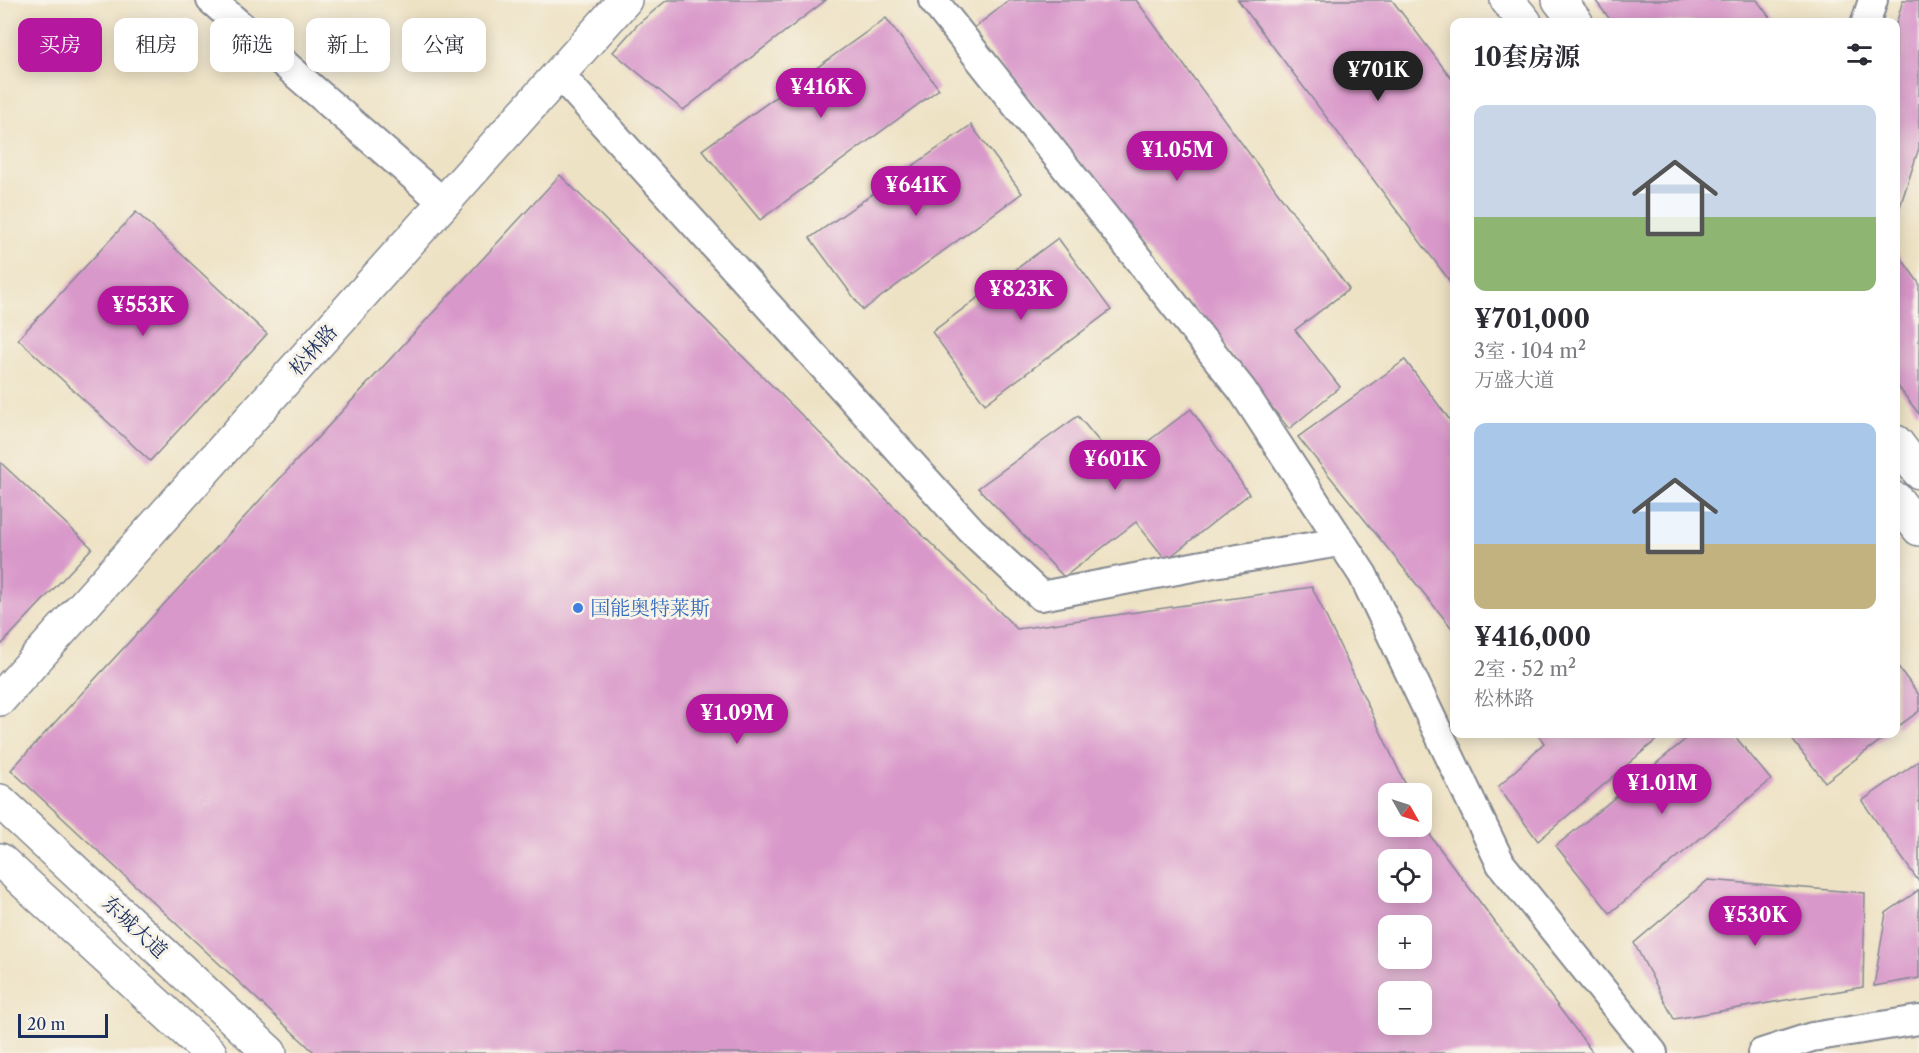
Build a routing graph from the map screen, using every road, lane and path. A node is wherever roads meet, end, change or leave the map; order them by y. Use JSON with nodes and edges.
{"nodes":[{"id":1,"x":211,"y":0,"type":"edge"},
{"id":2,"x":625,"y":0,"type":"edge"},
{"id":3,"x":933,"y":0,"type":"edge"},
{"id":4,"x":1507,"y":0,"type":"edge"},
{"id":5,"x":1559,"y":0,"type":"edge"},
{"id":6,"x":1873,"y":0,"type":"edge"},
{"id":7,"x":1522,"y":18,"type":"edge"},
{"id":8,"x":1573,"y":18,"type":"edge"},
{"id":9,"x":1867,"y":18,"type":"edge"},
{"id":10,"x":559,"y":74,"type":"junction"},
{"id":11,"x":444,"y":203,"type":"junction"},
{"id":12,"x":1900,"y":447,"type":"edge"},
{"id":13,"x":1919,"y":472,"type":"edge"},
{"id":14,"x":1900,"y":504,"type":"edge"},
{"id":15,"x":1919,"y":529,"type":"edge"},
{"id":16,"x":1340,"y":542,"type":"junction"},
{"id":17,"x":0,"y":699,"type":"edge"},
{"id":18,"x":0,"y":801,"type":"edge"},
{"id":19,"x":0,"y":860,"type":"edge"},
{"id":20,"x":1919,"y":1020,"type":"edge"},
{"id":21,"x":210,"y":1053,"type":"edge"},
{"id":22,"x":270,"y":1053,"type":"edge"},
{"id":23,"x":1653,"y":1053,"type":"edge"},
{"id":24,"x":1762,"y":1053,"type":"edge"}],
"edges":[{"from":1,"to":11,"type":"street"},
{"from":2,"to":10,"type":"main road","name":"松林路"},
{"from":3,"to":16,"type":"street"},
{"from":4,"to":7,"type":"main road"},
{"from":5,"to":8,"type":"main road"},
{"from":6,"to":9,"type":"street"},
{"from":10,"to":11,"type":"main road","name":"松林路"},
{"from":10,"to":16,"type":"street"},
{"from":11,"to":17,"type":"main road","name":"松林路"},
{"from":12,"to":13,"type":"main road"},
{"from":14,"to":15,"type":"main road"},
{"from":16,"to":23,"type":"street"},
{"from":18,"to":22,"type":"main road","name":"东城大道"},
{"from":19,"to":21,"type":"main road"},
{"from":20,"to":24,"type":"street"}]}
